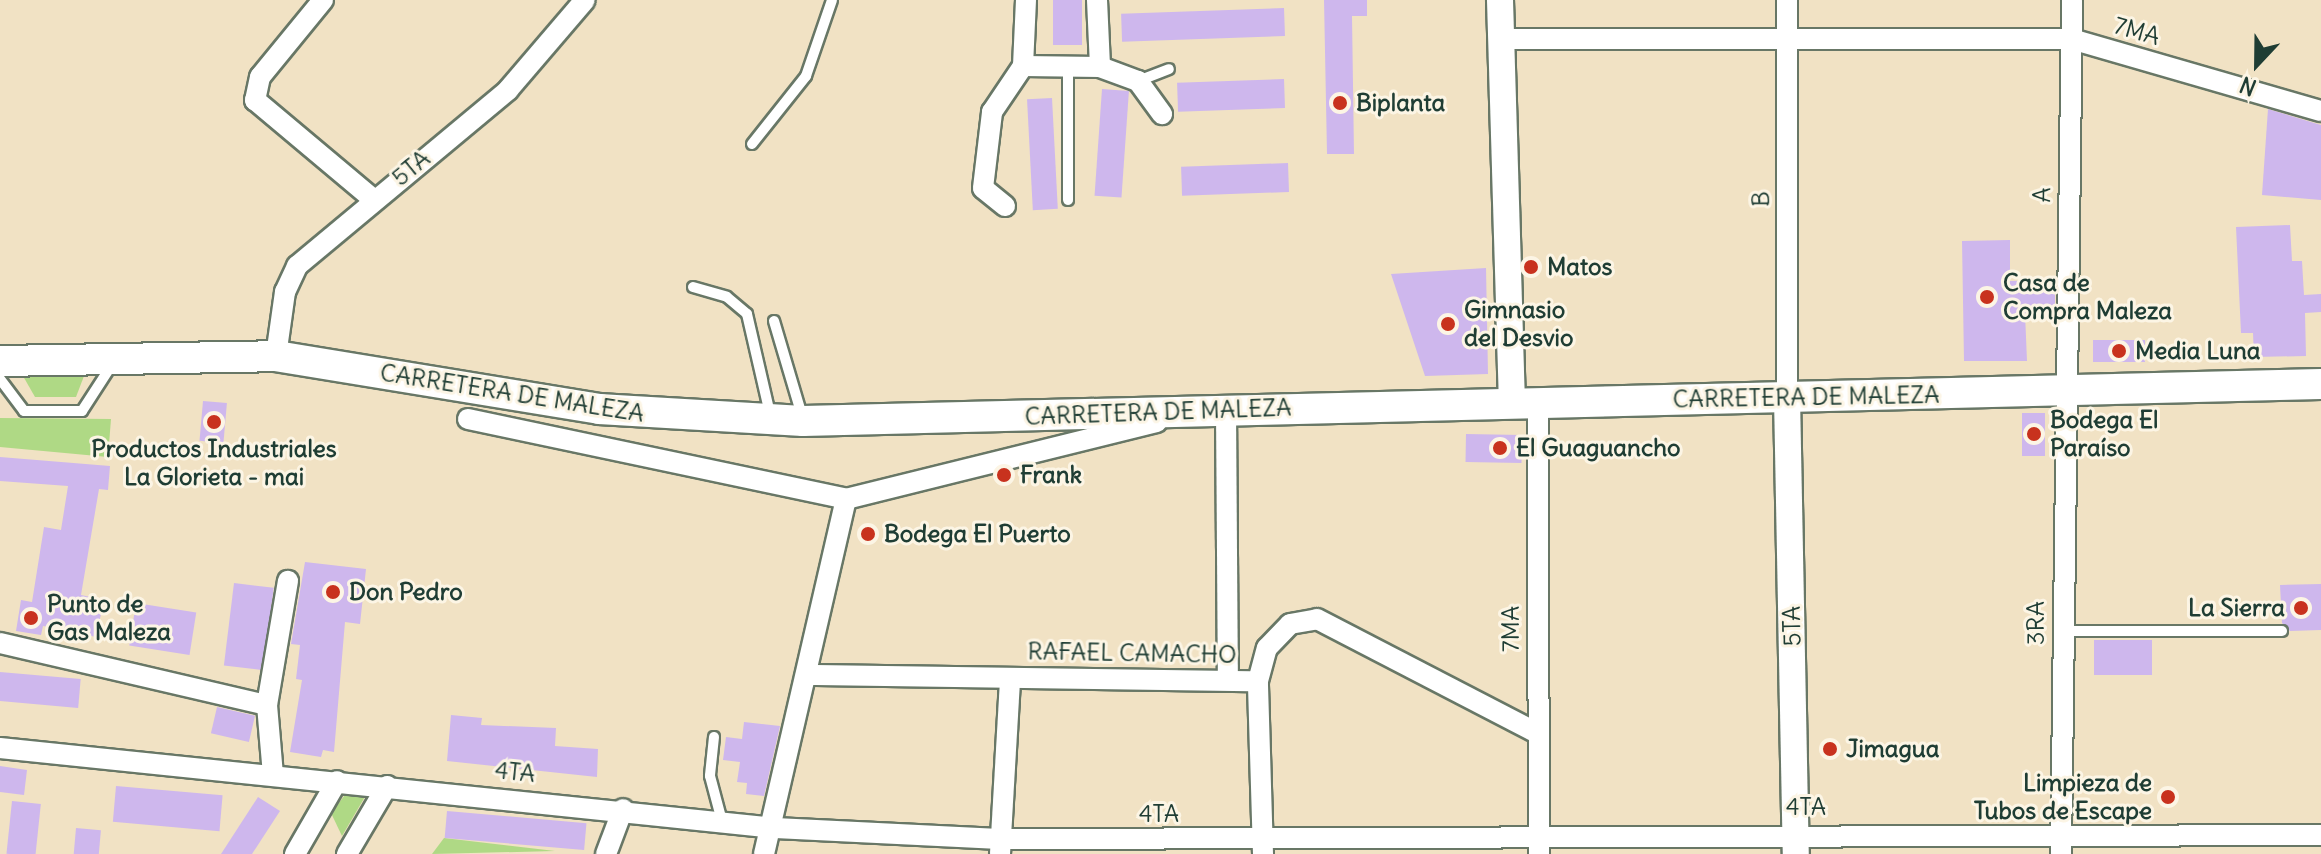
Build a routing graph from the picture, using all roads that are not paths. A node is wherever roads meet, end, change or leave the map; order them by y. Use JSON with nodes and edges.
{"nodes":[{"id":1,"x":323,"y":0,"type":"edge"},
{"id":2,"x":585,"y":0,"type":"edge"},
{"id":3,"x":832,"y":0,"type":"edge"},
{"id":4,"x":1026,"y":0,"type":"edge"},
{"id":5,"x":1097,"y":0,"type":"edge"},
{"id":6,"x":1500,"y":0,"type":"edge"},
{"id":7,"x":1787,"y":0,"type":"edge"},
{"id":8,"x":2072,"y":0,"type":"edge"},
{"id":9,"x":1787,"y":36,"type":"junction"},
{"id":10,"x":1501,"y":39,"type":"junction"},
{"id":11,"x":2071,"y":39,"type":"junction"},
{"id":12,"x":1023,"y":66,"type":"junction"},
{"id":13,"x":1068,"y":67,"type":"junction"},
{"id":14,"x":1100,"y":67,"type":"junction"},
{"id":15,"x":1169,"y":69,"type":"dead end"},
{"id":16,"x":1138,"y":81,"type":"junction"},
{"id":17,"x":2321,"y":111,"type":"edge"},
{"id":18,"x":1162,"y":114,"type":"dead end"},
{"id":19,"x":752,"y":144,"type":"dead end"},
{"id":20,"x":373,"y":199,"type":"junction"},
{"id":21,"x":1068,"y":200,"type":"dead end"},
{"id":22,"x":1005,"y":206,"type":"dead end"},
{"id":23,"x":693,"y":287,"type":"dead end"},
{"id":24,"x":774,"y":321,"type":"dead end"},
{"id":25,"x":276,"y":356,"type":"junction"},
{"id":26,"x":116,"y":359,"type":"junction"},
{"id":27,"x":0,"y":361,"type":"edge"},
{"id":28,"x":0,"y":379,"type":"edge"},
{"id":29,"x":2321,"y":384,"type":"edge"},
{"id":30,"x":2065,"y":392,"type":"junction"},
{"id":31,"x":1787,"y":397,"type":"junction"},
{"id":32,"x":1525,"y":403,"type":"junction"},
{"id":33,"x":1212,"y":410,"type":"junction"},
{"id":34,"x":468,"y":419,"type":"dead end"},
{"id":35,"x":771,"y":419,"type":"junction"},
{"id":36,"x":803,"y":421,"type":"junction"},
{"id":37,"x":846,"y":499,"type":"junction"},
{"id":38,"x":288,"y":581,"type":"dead end"},
{"id":39,"x":2062,"y":631,"type":"junction"},
{"id":40,"x":2282,"y":631,"type":"dead end"},
{"id":41,"x":0,"y":643,"type":"edge"},
{"id":42,"x":808,"y":675,"type":"junction"},
{"id":43,"x":1010,"y":678,"type":"junction"},
{"id":44,"x":1228,"y":680,"type":"junction"},
{"id":45,"x":1258,"y":681,"type":"junction"},
{"id":46,"x":267,"y":705,"type":"junction"},
{"id":47,"x":1537,"y":733,"type":"junction"},
{"id":48,"x":714,"y":737,"type":"dead end"},
{"id":49,"x":0,"y":748,"type":"edge"},
{"id":50,"x":273,"y":775,"type":"junction"},
{"id":51,"x":337,"y":781,"type":"junction"},
{"id":52,"x":387,"y":786,"type":"junction"},
{"id":53,"x":623,"y":809,"type":"junction"},
{"id":54,"x":722,"y":821,"type":"junction"},
{"id":55,"x":775,"y":828,"type":"junction"},
{"id":56,"x":2321,"y":835,"type":"edge"},
{"id":57,"x":1796,"y":843,"type":"edge"},
{"id":58,"x":1539,"y":846,"type":"edge"},
{"id":59,"x":2062,"y":846,"type":"edge"},
{"id":60,"x":1000,"y":847,"type":"edge"},
{"id":61,"x":1263,"y":848,"type":"edge"},
{"id":62,"x":295,"y":854,"type":"edge"},
{"id":63,"x":347,"y":854,"type":"edge"},
{"id":64,"x":606,"y":854,"type":"edge"},
{"id":65,"x":764,"y":854,"type":"edge"}],
"edges":[{"from":1,"to":20,"type":"street"},
{"from":2,"to":20,"type":"street","name":"5TA"},
{"from":3,"to":19,"type":"lane"},
{"from":4,"to":12,"type":"street"},
{"from":5,"to":14,"type":"street"},
{"from":6,"to":10,"type":"street"},
{"from":7,"to":9,"type":"street","name":"B"},
{"from":8,"to":11,"type":"street","name":"A"},
{"from":9,"to":10,"type":"street","name":"7MA"},
{"from":9,"to":11,"type":"street","name":"7MA"},
{"from":9,"to":31,"type":"street","name":"B"},
{"from":10,"to":32,"type":"street"},
{"from":11,"to":17,"type":"street","name":"7MA"},
{"from":11,"to":30,"type":"street","name":"A"},
{"from":12,"to":13,"type":"street"},
{"from":12,"to":22,"type":"street"},
{"from":13,"to":14,"type":"street"},
{"from":13,"to":21,"type":"lane"},
{"from":14,"to":16,"type":"street"},
{"from":15,"to":16,"type":"lane"},
{"from":16,"to":18,"type":"street"},
{"from":20,"to":25,"type":"street","name":"5TA"},
{"from":23,"to":35,"type":"lane"},
{"from":24,"to":36,"type":"lane"},
{"from":25,"to":26,"type":"main road","name":"CARRETERA DE MALEZA"},
{"from":25,"to":35,"type":"main road","name":"CARRETERA DE MALEZA"},
{"from":26,"to":27,"type":"main road","name":"CARRETERA DE MALEZA"},
{"from":26,"to":28,"type":"lane"},
{"from":29,"to":30,"type":"main road","name":"CARRETERA DE MALEZA"},
{"from":30,"to":31,"type":"main road","name":"CARRETERA DE MALEZA"},
{"from":30,"to":39,"type":"street","name":"3RA"},
{"from":31,"to":32,"type":"main road","name":"CARRETERA DE MALEZA"},
{"from":31,"to":57,"type":"street","name":"5TA"},
{"from":32,"to":33,"type":"main road","name":"CARRETERA DE MALEZA"},
{"from":32,"to":47,"type":"street","name":"7MA"},
{"from":33,"to":36,"type":"main road","name":"CARRETERA DE MALEZA"},
{"from":33,"to":37,"type":"street"},
{"from":33,"to":44,"type":"street"},
{"from":34,"to":37,"type":"street"},
{"from":35,"to":36,"type":"main road","name":"CARRETERA DE MALEZA"},
{"from":37,"to":42,"type":"street"},
{"from":38,"to":46,"type":"street"},
{"from":39,"to":40,"type":"lane"},
{"from":39,"to":59,"type":"street","name":"3RA"},
{"from":41,"to":46,"type":"street"},
{"from":42,"to":43,"type":"street","name":"RAFAEL CAMACHO"},
{"from":42,"to":55,"type":"street"},
{"from":43,"to":44,"type":"street","name":"RAFAEL CAMACHO"},
{"from":43,"to":60,"type":"street"},
{"from":44,"to":45,"type":"street","name":"RAFAEL CAMACHO"},
{"from":45,"to":47,"type":"street","name":"RAFAEL CAMACHO"},
{"from":45,"to":61,"type":"street"},
{"from":46,"to":50,"type":"street"},
{"from":47,"to":58,"type":"street","name":"7MA"},
{"from":48,"to":54,"type":"lane"},
{"from":49,"to":50,"type":"street","name":"4TA"},
{"from":50,"to":51,"type":"street","name":"4TA"},
{"from":51,"to":52,"type":"street","name":"4TA"},
{"from":51,"to":62,"type":"street"},
{"from":52,"to":53,"type":"street","name":"4TA"},
{"from":52,"to":63,"type":"street"},
{"from":53,"to":54,"type":"street","name":"4TA"},
{"from":53,"to":64,"type":"street"},
{"from":54,"to":55,"type":"street","name":"4TA"},
{"from":55,"to":60,"type":"street","name":"4TA"},
{"from":55,"to":65,"type":"street"},
{"from":56,"to":59,"type":"street","name":"4TA"},
{"from":57,"to":58,"type":"street","name":"4TA"},
{"from":57,"to":59,"type":"street","name":"4TA"},
{"from":58,"to":61,"type":"street","name":"4TA"},
{"from":60,"to":61,"type":"street","name":"4TA"}]}
